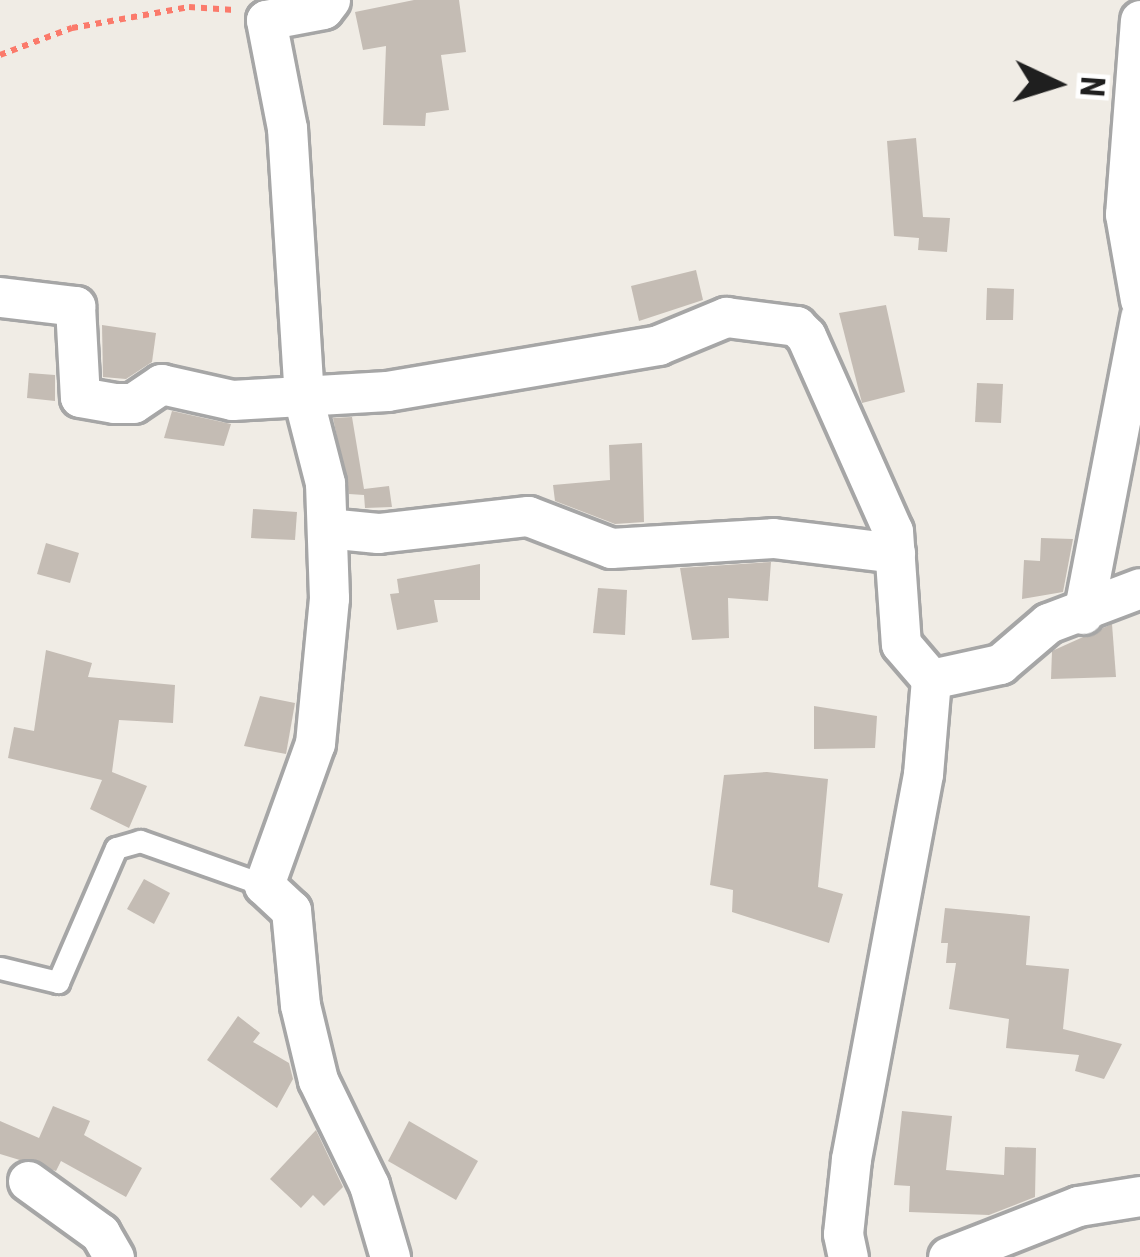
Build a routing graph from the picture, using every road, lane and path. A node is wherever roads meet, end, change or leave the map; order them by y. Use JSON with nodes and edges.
{"nodes":[{"id":1,"x":330,"y":0,"type":"edge"},
{"id":2,"x":266,"y":20,"type":"junction"},
{"id":3,"x":1140,"y":20,"type":"edge"},
{"id":4,"x":0,"y":55,"type":"edge"},
{"id":5,"x":0,"y":298,"type":"edge"},
{"id":6,"x":1140,"y":300,"type":"edge"},
{"id":7,"x":1140,"y":316,"type":"edge"},
{"id":8,"x":304,"y":401,"type":"junction"},
{"id":9,"x":327,"y":528,"type":"junction"},
{"id":10,"x":895,"y":553,"type":"junction"},
{"id":11,"x":1140,"y":588,"type":"edge"},
{"id":12,"x":1083,"y":614,"type":"junction"},
{"id":13,"x":931,"y":679,"type":"junction"},
{"id":14,"x":264,"y":885,"type":"junction"},
{"id":15,"x":0,"y":968,"type":"edge"},
{"id":16,"x":28,"y":1181,"type":"dead end"},
{"id":17,"x":1140,"y":1196,"type":"edge"},
{"id":18,"x":114,"y":1257,"type":"edge"},
{"id":19,"x":391,"y":1257,"type":"edge"},
{"id":20,"x":848,"y":1257,"type":"edge"},
{"id":21,"x":948,"y":1257,"type":"edge"}],
"edges":[{"from":1,"to":2,"type":"street"},
{"from":2,"to":4,"type":"path"},
{"from":2,"to":8,"type":"street"},
{"from":3,"to":6,"type":"street"},
{"from":5,"to":8,"type":"street"},
{"from":7,"to":12,"type":"street"},
{"from":8,"to":9,"type":"street"},
{"from":8,"to":10,"type":"street"},
{"from":9,"to":10,"type":"street"},
{"from":9,"to":14,"type":"street"},
{"from":10,"to":13,"type":"street"},
{"from":11,"to":12,"type":"street"},
{"from":12,"to":13,"type":"street"},
{"from":13,"to":20,"type":"street"},
{"from":14,"to":15,"type":"lane"},
{"from":14,"to":19,"type":"street"},
{"from":16,"to":18,"type":"street"},
{"from":17,"to":21,"type":"street"}]}
